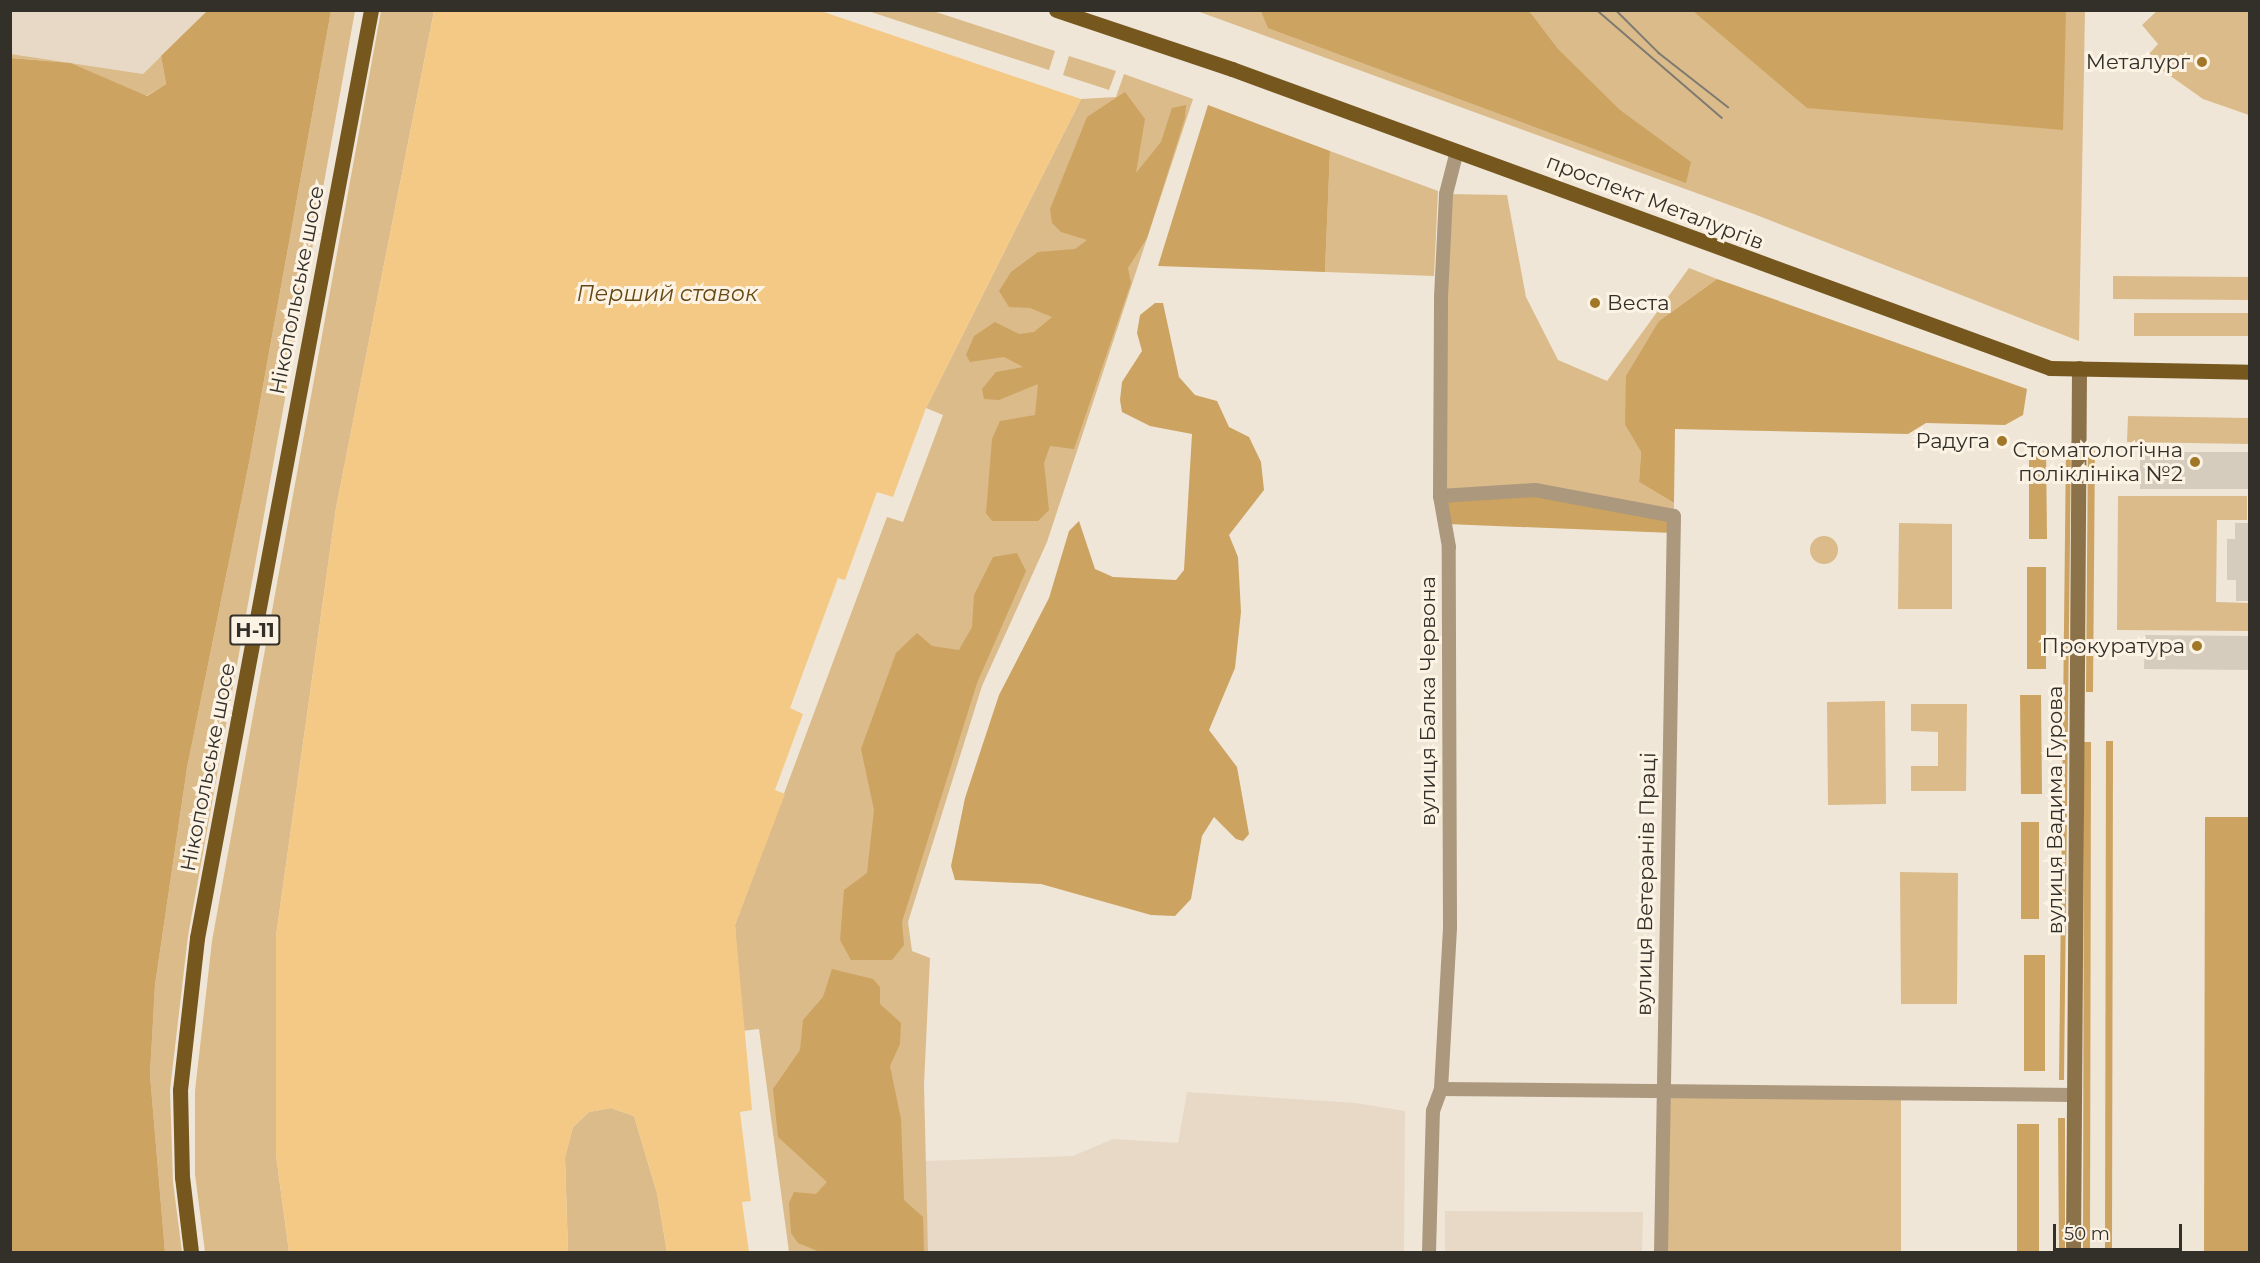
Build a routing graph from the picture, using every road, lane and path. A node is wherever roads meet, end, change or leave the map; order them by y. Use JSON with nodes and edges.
{"nodes":[{"id":1,"x":371,"y":10,"type":"edge"},
{"id":2,"x":1056,"y":10,"type":"edge"},
{"id":3,"x":1457,"y":151,"type":"junction"},
{"id":4,"x":2079,"y":368,"type":"junction"},
{"id":5,"x":2250,"y":372,"type":"edge"},
{"id":6,"x":1440,"y":496,"type":"junction"},
{"id":7,"x":1441,"y":1089,"type":"junction"},
{"id":8,"x":1662,"y":1091,"type":"junction"},
{"id":9,"x":2074,"y":1095,"type":"junction"},
{"id":10,"x":191,"y":1252,"type":"edge"},
{"id":11,"x":1429,"y":1252,"type":"edge"},
{"id":12,"x":1660,"y":1252,"type":"edge"},
{"id":13,"x":2073,"y":1252,"type":"edge"}],
"edges":[{"from":1,"to":10,"type":"main road","name":"Нікопольське шосе","number":"Н-11"},
{"from":2,"to":3,"type":"main road","name":"проспект Металургів"},
{"from":3,"to":4,"type":"main road","name":"проспект Металургів"},
{"from":3,"to":6,"type":"street","name":"вулиця Балка Червона"},
{"from":4,"to":5,"type":"main road","name":"проспект Металургів"},
{"from":4,"to":9,"type":"street","name":"вулиця Вадима Гурова"},
{"from":6,"to":7,"type":"street","name":"вулиця Балка Червона"},
{"from":6,"to":8,"type":"street","name":"вулиця Ветеранів Праці"},
{"from":7,"to":8,"type":"street"},
{"from":7,"to":11,"type":"street","name":"вулиця Балка Червона"},
{"from":8,"to":9,"type":"street"},
{"from":8,"to":12,"type":"street","name":"вулиця Ветеранів Праці"},
{"from":9,"to":13,"type":"street","name":"вулиця Вадима Гурова"}]}
